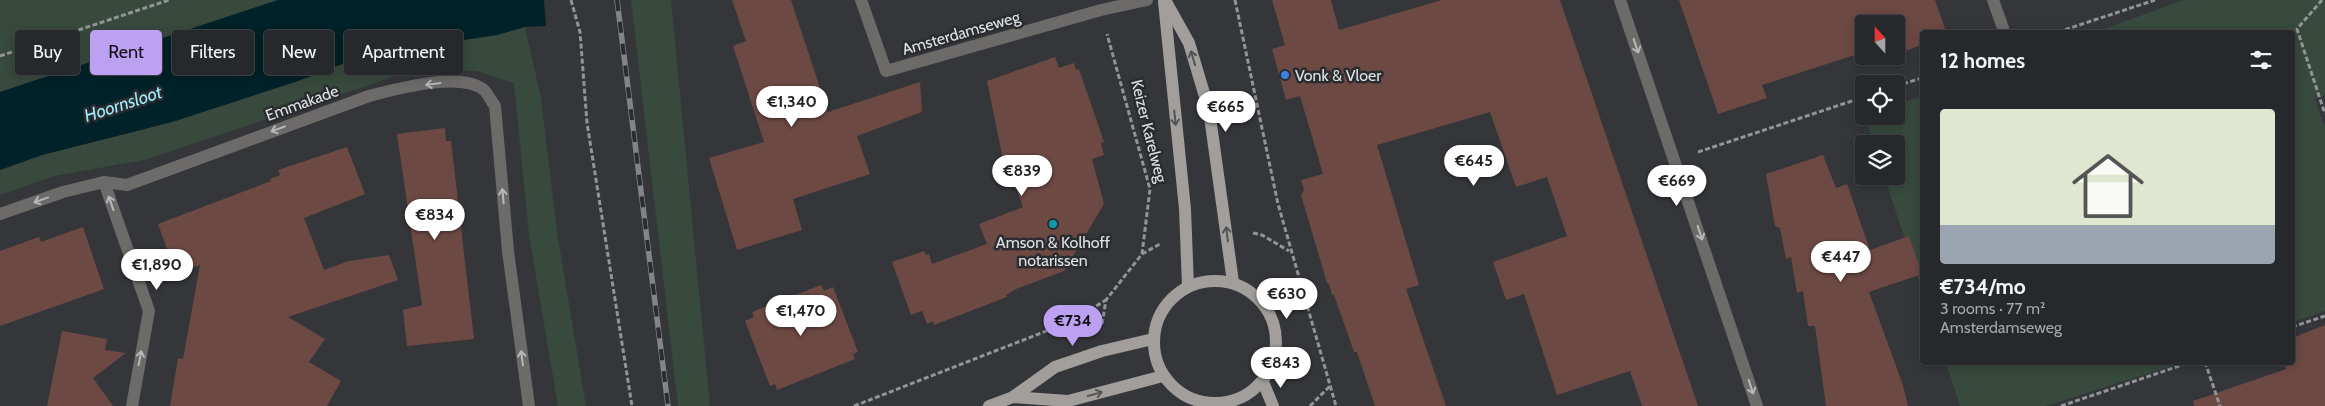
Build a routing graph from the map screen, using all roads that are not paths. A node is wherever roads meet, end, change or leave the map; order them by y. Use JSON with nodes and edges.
{"nodes":[{"id":1,"x":860,"y":0,"type":"edge"},
{"id":2,"x":1147,"y":0,"type":"edge"},
{"id":3,"x":1164,"y":0,"type":"edge"},
{"id":4,"x":1620,"y":0,"type":"edge"},
{"id":5,"x":1993,"y":0,"type":"edge"},
{"id":6,"x":2003,"y":28,"type":"dead end"},
{"id":7,"x":104,"y":182,"type":"junction"},
{"id":8,"x":0,"y":214,"type":"edge"},
{"id":9,"x":1233,"y":282,"type":"junction"},
{"id":10,"x":1188,"y":286,"type":"junction"},
{"id":11,"x":1153,"y":339,"type":"junction"},
{"id":12,"x":1163,"y":376,"type":"junction"},
{"id":13,"x":1263,"y":382,"type":"junction"},
{"id":14,"x":1013,"y":397,"type":"junction"},
{"id":15,"x":1219,"y":405,"type":"edge"},
{"id":16,"x":132,"y":406,"type":"edge"},
{"id":17,"x":529,"y":406,"type":"edge"},
{"id":18,"x":989,"y":406,"type":"edge"},
{"id":19,"x":1273,"y":406,"type":"edge"},
{"id":20,"x":1758,"y":406,"type":"edge"}],
"edges":[{"from":1,"to":2,"type":"street","name":"Amsterdamseweg"},
{"from":9,"to":3,"type":"main road","one_way":true},
{"from":3,"to":10,"type":"main road","one_way":true},
{"from":4,"to":20,"type":"street","one_way":true},
{"from":5,"to":6,"type":"street"},
{"from":7,"to":8,"type":"street","name":"Emmakade","one_way":true},
{"from":16,"to":7,"type":"street","one_way":true},
{"from":17,"to":7,"type":"street","name":"Emmakade","one_way":true},
{"from":9,"to":10,"type":"main road"},
{"from":9,"to":13,"type":"main road"},
{"from":10,"to":11,"type":"main road"},
{"from":11,"to":12,"type":"main road"},
{"from":11,"to":14,"type":"main road"},
{"from":14,"to":12,"type":"main road","one_way":true},
{"from":12,"to":15,"type":"main road"},
{"from":13,"to":15,"type":"main road"},
{"from":13,"to":19,"type":"main road"},
{"from":14,"to":18,"type":"main road"}]}
